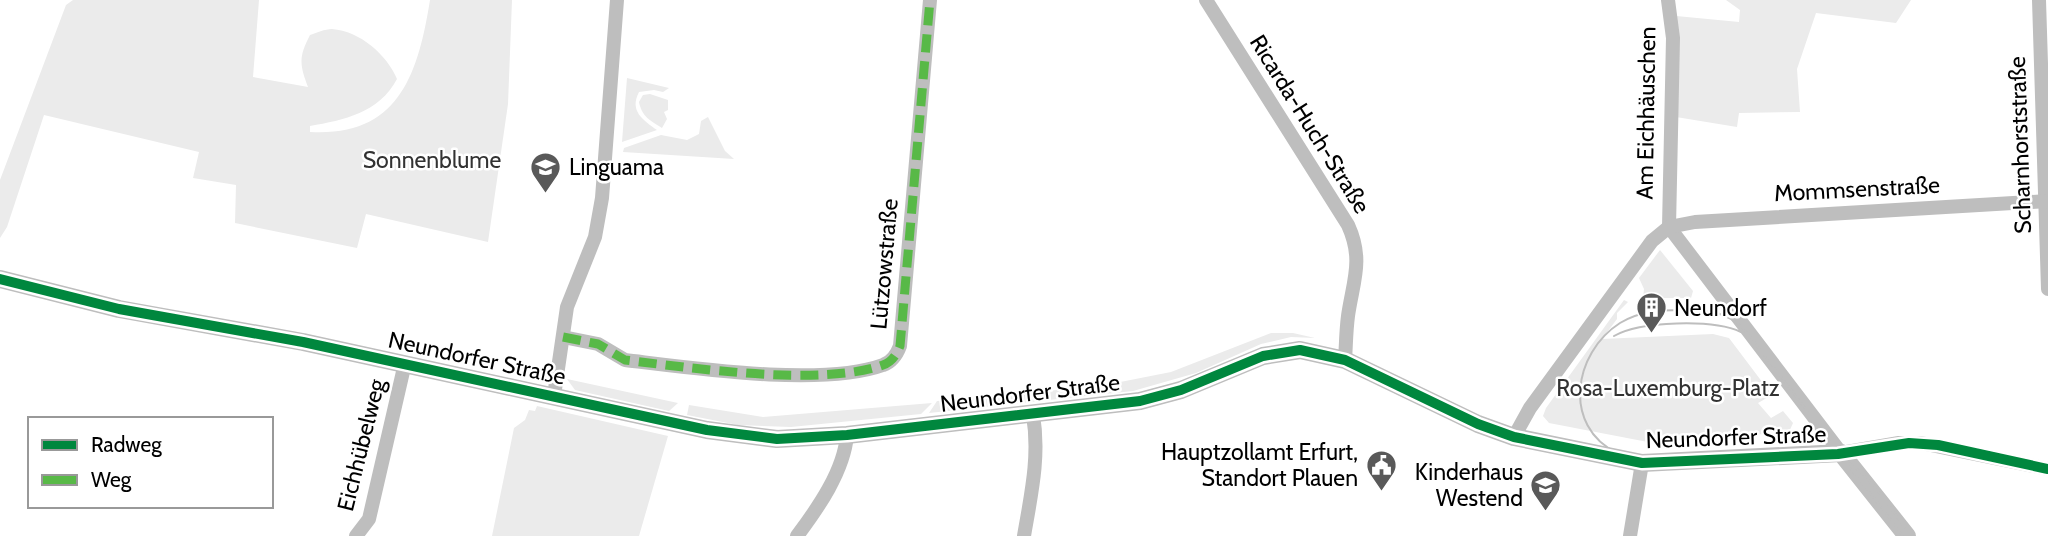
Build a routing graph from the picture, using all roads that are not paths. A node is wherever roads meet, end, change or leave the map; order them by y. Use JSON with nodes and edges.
{"nodes":[{"id":1,"x":617,"y":0,"type":"edge"},
{"id":2,"x":930,"y":0,"type":"edge"},
{"id":3,"x":1206,"y":0,"type":"edge"},
{"id":4,"x":1668,"y":0,"type":"edge"},
{"id":5,"x":2039,"y":0,"type":"edge"},
{"id":6,"x":2046,"y":201,"type":"edge"},
{"id":7,"x":1669,"y":227,"type":"junction"},
{"id":8,"x":0,"y":279,"type":"edge"},
{"id":9,"x":2048,"y":289,"type":"edge"},
{"id":10,"x":563,"y":337,"type":"junction"},
{"id":11,"x":1345,"y":360,"type":"junction"},
{"id":12,"x":405,"y":363,"type":"junction"},
{"id":13,"x":554,"y":396,"type":"junction"},
{"id":14,"x":1032,"y":415,"type":"junction"},
{"id":15,"x":848,"y":435,"type":"junction"},
{"id":16,"x":1514,"y":437,"type":"junction"},
{"id":17,"x":1841,"y":453,"type":"junction"},
{"id":18,"x":1642,"y":464,"type":"junction"},
{"id":19,"x":2048,"y":469,"type":"edge"},
{"id":20,"x":356,"y":536,"type":"edge"},
{"id":21,"x":797,"y":536,"type":"edge"},
{"id":22,"x":1024,"y":536,"type":"edge"},
{"id":23,"x":1630,"y":536,"type":"edge"},
{"id":24,"x":1907,"y":536,"type":"edge"}],
"edges":[{"from":1,"to":10,"type":"street"},
{"from":2,"to":10,"type":"street","name":"Lützowstraße"},
{"from":3,"to":11,"type":"street","name":"Ricarda-Huch-Straße"},
{"from":4,"to":7,"type":"street","name":"Am Eichhäuschen"},
{"from":5,"to":6,"type":"street","name":"Scharnhorststraße"},
{"from":6,"to":7,"type":"street","name":"Mommsenstraße"},
{"from":6,"to":9,"type":"street","name":"Scharnhorststraße"},
{"from":7,"to":16,"type":"street"},
{"from":7,"to":17,"type":"street"},
{"from":8,"to":12,"type":"street","name":"Neundorfer Straße"},
{"from":10,"to":13,"type":"street"},
{"from":11,"to":14,"type":"street","name":"Neundorfer Straße"},
{"from":11,"to":16,"type":"street","name":"Neundorfer Straße"},
{"from":12,"to":13,"type":"street","name":"Neundorfer Straße"},
{"from":12,"to":20,"type":"street","name":"Eichhübelweg"},
{"from":13,"to":15,"type":"street","name":"Neundorfer Straße"},
{"from":14,"to":15,"type":"street","name":"Neundorfer Straße"},
{"from":14,"to":22,"type":"street"},
{"from":15,"to":21,"type":"street"},
{"from":16,"to":18,"type":"street","name":"Neundorfer Straße"},
{"from":17,"to":18,"type":"street","name":"Neundorfer Straße"},
{"from":17,"to":19,"type":"street","name":"Neundorfer Straße"},
{"from":17,"to":24,"type":"street"},
{"from":18,"to":23,"type":"street"}]}
